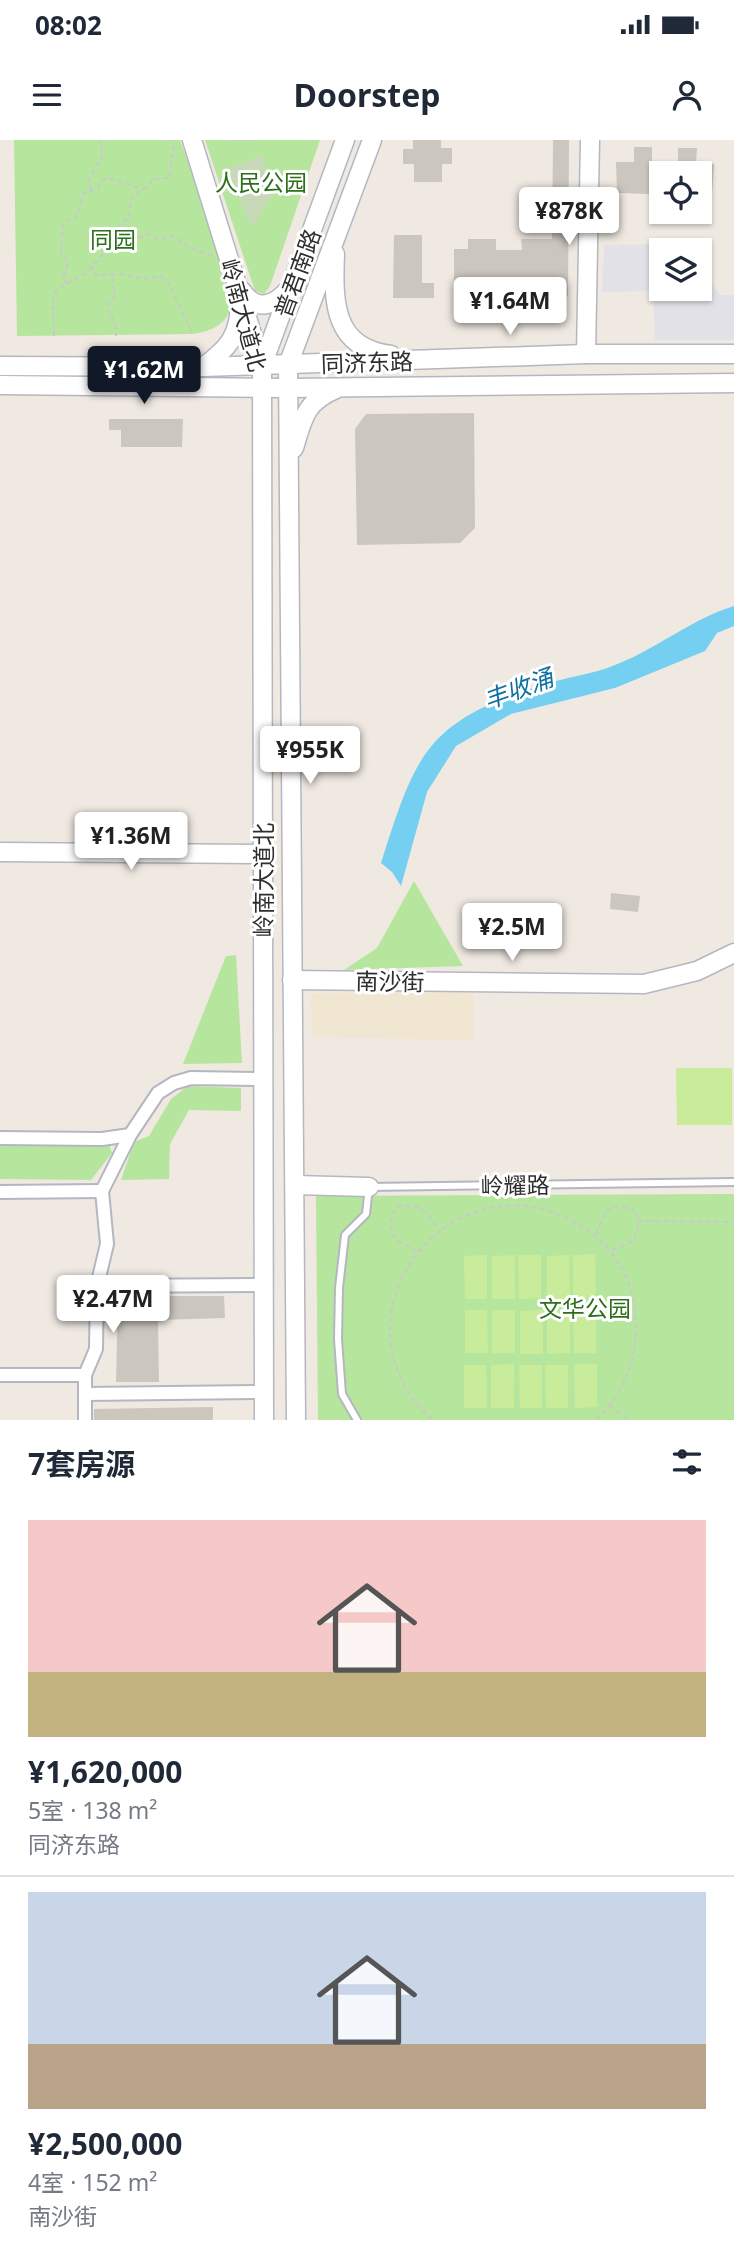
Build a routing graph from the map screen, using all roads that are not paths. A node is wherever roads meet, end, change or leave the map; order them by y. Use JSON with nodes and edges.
{"nodes":[{"id":1,"x":192,"y":140,"type":"edge"},
{"id":2,"x":345,"y":140,"type":"edge"},
{"id":3,"x":372,"y":140,"type":"edge"},
{"id":4,"x":590,"y":140,"type":"edge"},
{"id":5,"x":336,"y":236,"type":"junction"},
{"id":6,"x":293,"y":284,"type":"junction"},
{"id":7,"x":239,"y":288,"type":"junction"},
{"id":8,"x":586,"y":354,"type":"junction"},
{"id":9,"x":734,"y":354,"type":"edge"},
{"id":10,"x":426,"y":360,"type":"junction"},
{"id":11,"x":288,"y":365,"type":"junction"},
{"id":12,"x":0,"y":366,"type":"edge"},
{"id":13,"x":262,"y":366,"type":"junction"},
{"id":14,"x":203,"y":367,"type":"junction"},
{"id":15,"x":734,"y":383,"type":"edge"},
{"id":16,"x":0,"y":385,"type":"edge"},
{"id":17,"x":340,"y":387,"type":"junction"},
{"id":18,"x":262,"y":388,"type":"junction"},
{"id":19,"x":288,"y":388,"type":"junction"},
{"id":20,"x":289,"y":465,"type":"junction"},
{"id":21,"x":262,"y":723,"type":"junction"},
{"id":22,"x":291,"y":774,"type":"junction"},
{"id":23,"x":0,"y":852,"type":"edge"},
{"id":24,"x":262,"y":854,"type":"junction"},
{"id":25,"x":734,"y":953,"type":"edge"},
{"id":26,"x":292,"y":980,"type":"junction"},
{"id":27,"x":263,"y":1079,"type":"junction"},
{"id":28,"x":130,"y":1135,"type":"junction"},
{"id":29,"x":0,"y":1138,"type":"edge"},
{"id":30,"x":734,"y":1182,"type":"edge"},
{"id":31,"x":295,"y":1185,"type":"junction"},
{"id":32,"x":369,"y":1187,"type":"junction"},
{"id":33,"x":102,"y":1191,"type":"junction"},
{"id":34,"x":0,"y":1192,"type":"edge"},
{"id":35,"x":264,"y":1285,"type":"junction"},
{"id":36,"x":97,"y":1286,"type":"junction"},
{"id":37,"x":0,"y":1375,"type":"edge"},
{"id":38,"x":85,"y":1375,"type":"junction"},
{"id":39,"x":264,"y":1392,"type":"junction"},
{"id":40,"x":85,"y":1394,"type":"junction"},
{"id":41,"x":85,"y":1420,"type":"edge"},
{"id":42,"x":264,"y":1420,"type":"edge"},
{"id":43,"x":296,"y":1420,"type":"edge"},
{"id":44,"x":357,"y":1420,"type":"edge"}],
"edges":[{"from":1,"to":7,"type":"main road","name":"岭南大道北"},
{"from":2,"to":6,"type":"main road","name":"普君南路"},
{"from":3,"to":5,"type":"main road","name":"普君南路"},
{"from":4,"to":8,"type":"main road"},
{"from":5,"to":10,"type":"main road"},
{"from":5,"to":11,"type":"main road","name":"普君南路"},
{"from":6,"to":7,"type":"main road"},
{"from":6,"to":13,"type":"main road","name":"普君南路"},
{"from":7,"to":13,"type":"main road","name":"岭南大道北"},
{"from":7,"to":14,"type":"main road"},
{"from":8,"to":9,"type":"main road","name":"同济东路"},
{"from":8,"to":10,"type":"main road","name":"同济东路"},
{"from":10,"to":11,"type":"main road","name":"同济东路"},
{"from":11,"to":13,"type":"main road","name":"同济东路"},
{"from":11,"to":19,"type":"main road","name":"岭南大道北"},
{"from":12,"to":14,"type":"main road","name":"同济东路"},
{"from":13,"to":14,"type":"main road","name":"同济东路"},
{"from":13,"to":18,"type":"main road","name":"岭南大道北"},
{"from":15,"to":17,"type":"main road","name":"同济东路"},
{"from":16,"to":18,"type":"main road","name":"同济东路"},
{"from":17,"to":19,"type":"main road","name":"同济东路"},
{"from":17,"to":20,"type":"main road"},
{"from":18,"to":19,"type":"main road","name":"同济东路"},
{"from":18,"to":21,"type":"main road","name":"岭南大道北"},
{"from":19,"to":20,"type":"main road","name":"岭南大道北"},
{"from":20,"to":22,"type":"main road","name":"岭南大道北"},
{"from":21,"to":22,"type":"main road"},
{"from":21,"to":24,"type":"main road","name":"岭南大道北"},
{"from":22,"to":26,"type":"main road","name":"岭南大道北"},
{"from":23,"to":24,"type":"main road"},
{"from":24,"to":27,"type":"main road","name":"岭南大道北"},
{"from":25,"to":26,"type":"main road","name":"南沙街"},
{"from":26,"to":31,"type":"main road","name":"岭南大道北"},
{"from":27,"to":28,"type":"street"},
{"from":27,"to":35,"type":"main road","name":"岭南大道北"},
{"from":28,"to":29,"type":"street"},
{"from":28,"to":33,"type":"street"},
{"from":30,"to":32,"type":"lane","name":"岭耀路"},
{"from":31,"to":32,"type":"main road","name":"岭耀路"},
{"from":31,"to":43,"type":"main road","name":"岭南大道北"},
{"from":32,"to":44,"type":"lane"},
{"from":33,"to":34,"type":"street"},
{"from":33,"to":36,"type":"street"},
{"from":35,"to":36,"type":"street"},
{"from":35,"to":39,"type":"main road","name":"岭南大道北"},
{"from":36,"to":38,"type":"street"},
{"from":37,"to":38,"type":"street"},
{"from":38,"to":40,"type":"street"},
{"from":39,"to":40,"type":"street"},
{"from":39,"to":42,"type":"main road","name":"岭南大道北"},
{"from":40,"to":41,"type":"street"}]}
